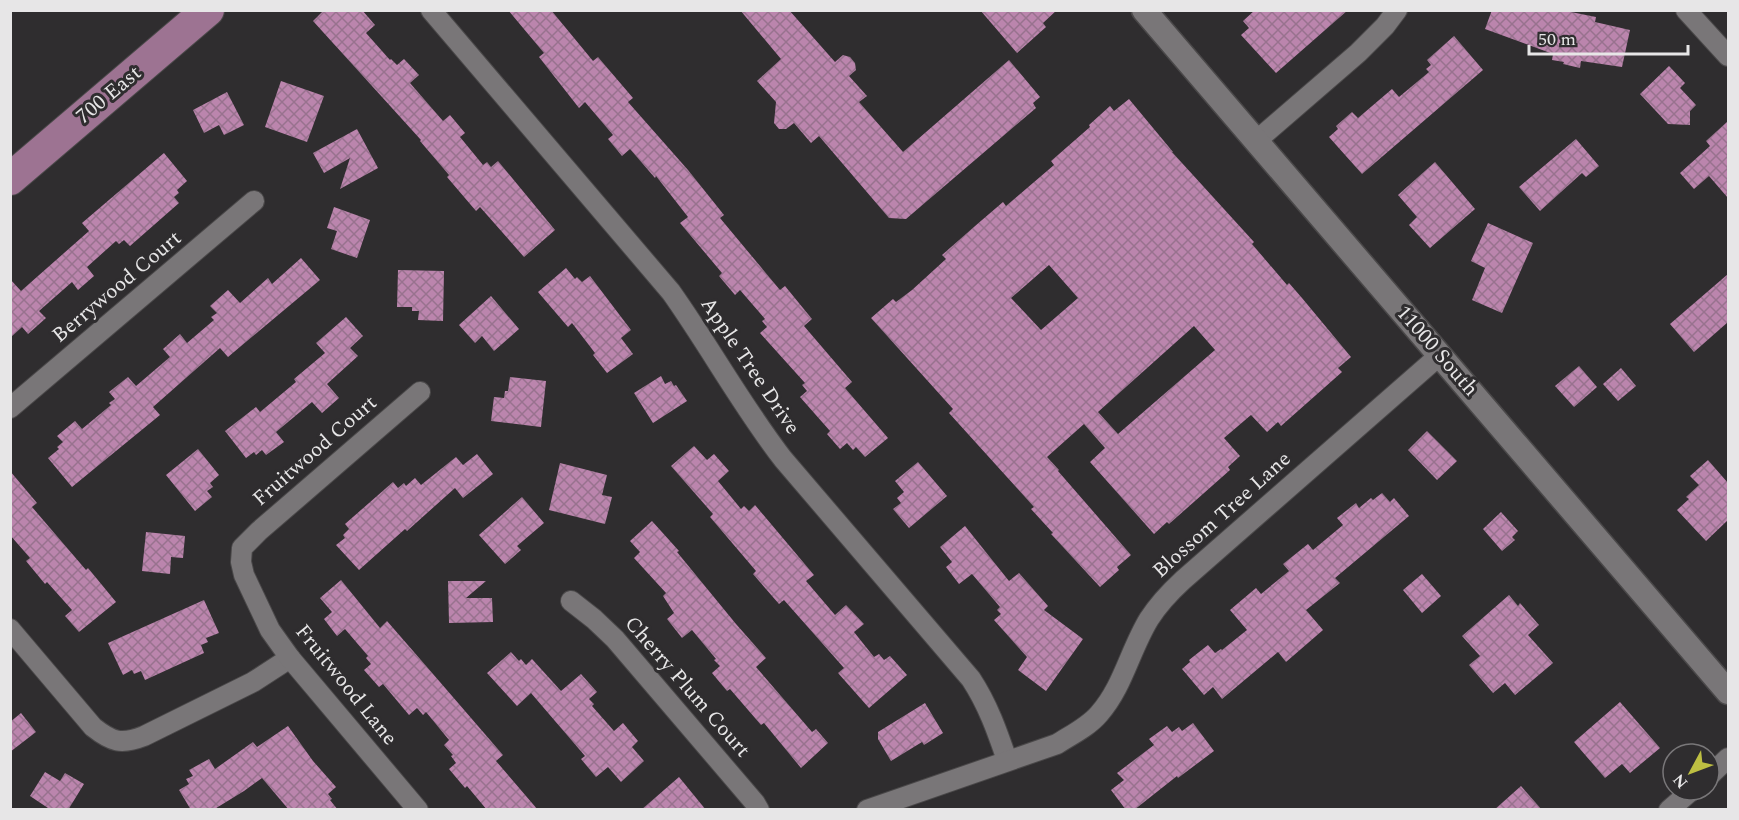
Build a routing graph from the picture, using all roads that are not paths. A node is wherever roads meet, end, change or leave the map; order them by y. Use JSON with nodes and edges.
{"nodes":[{"id":1,"x":208,"y":10,"type":"edge"},
{"id":2,"x":431,"y":10,"type":"edge"},
{"id":3,"x":1144,"y":10,"type":"edge"},
{"id":4,"x":1397,"y":10,"type":"edge"},
{"id":5,"x":1686,"y":10,"type":"edge"},
{"id":6,"x":1728,"y":56,"type":"edge"},
{"id":7,"x":1256,"y":141,"type":"junction"},
{"id":8,"x":10,"y":179,"type":"edge"},
{"id":9,"x":254,"y":201,"type":"dead end"},
{"id":10,"x":1440,"y":355,"type":"junction"},
{"id":11,"x":420,"y":392,"type":"dead end"},
{"id":12,"x":10,"y":408,"type":"edge"},
{"id":13,"x":242,"y":548,"type":"joint"},
{"id":14,"x":572,"y":601,"type":"dead end"},
{"id":15,"x":10,"y":629,"type":"edge"},
{"id":16,"x":290,"y":658,"type":"junction"},
{"id":17,"x":1728,"y":692,"type":"edge"},
{"id":18,"x":1007,"y":760,"type":"junction"},
{"id":19,"x":418,"y":810,"type":"edge"},
{"id":20,"x":759,"y":810,"type":"edge"},
{"id":21,"x":867,"y":810,"type":"edge"}],
"edges":[{"from":1,"to":8,"type":"main road","name":"700 East"},
{"from":2,"to":18,"type":"street","name":"Apple Tree Drive"},
{"from":3,"to":7,"type":"street","name":"11000 South"},
{"from":4,"to":7,"type":"street"},
{"from":5,"to":6,"type":"street"},
{"from":7,"to":10,"type":"street","name":"11000 South"},
{"from":9,"to":12,"type":"street","name":"Berrywood Court"},
{"from":10,"to":17,"type":"street","name":"11000 South"},
{"from":10,"to":18,"type":"street","name":"Blossom Tree Lane"},
{"from":11,"to":13,"type":"street","name":"Fruitwood Court"},
{"from":13,"to":16,"type":"street","name":"Fruitwood Lane"},
{"from":14,"to":20,"type":"street","name":"Cherry Plum Court"},
{"from":15,"to":16,"type":"street"},
{"from":16,"to":19,"type":"street","name":"Fruitwood Lane"},
{"from":18,"to":21,"type":"street","name":"Blossom Tree Lane"}]}
